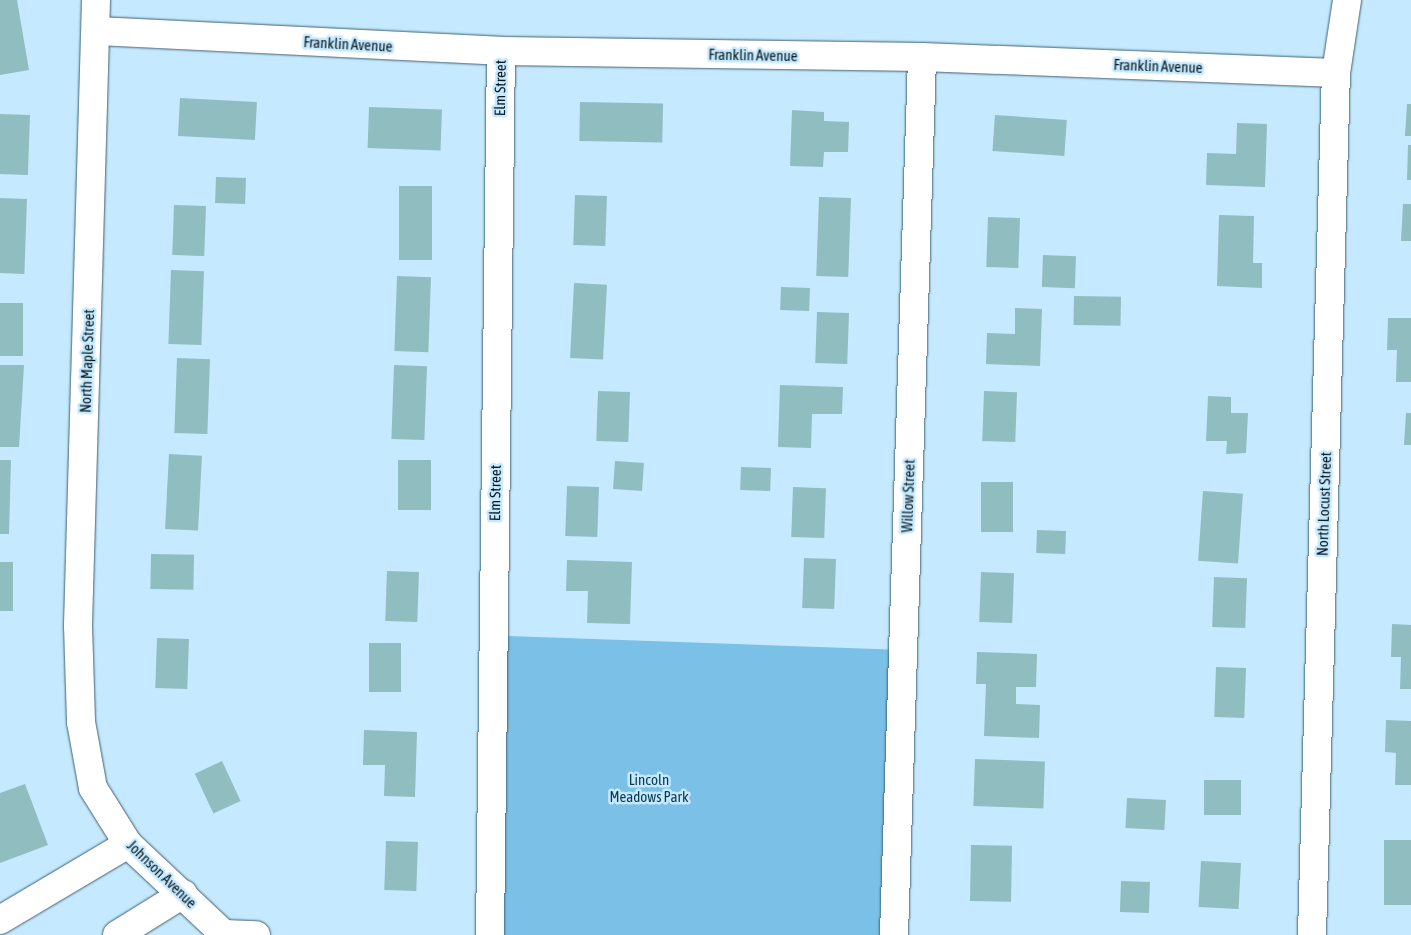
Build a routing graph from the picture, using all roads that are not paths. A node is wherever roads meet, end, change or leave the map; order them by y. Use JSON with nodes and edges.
{"nodes":[{"id":1,"x":96,"y":0,"type":"edge"},
{"id":2,"x":1347,"y":0,"type":"edge"},
{"id":3,"x":96,"y":31,"type":"junction"},
{"id":4,"x":501,"y":51,"type":"junction"},
{"id":5,"x":922,"y":57,"type":"junction"},
{"id":6,"x":1336,"y":72,"type":"junction"},
{"id":7,"x":81,"y":722,"type":"joint"},
{"id":8,"x":128,"y":844,"type":"junction"},
{"id":9,"x":183,"y":894,"type":"junction"},
{"id":10,"x":0,"y":920,"type":"edge"},
{"id":11,"x":117,"y":935,"type":"edge"},
{"id":12,"x":256,"y":935,"type":"edge"},
{"id":13,"x":490,"y":935,"type":"edge"},
{"id":14,"x":894,"y":935,"type":"edge"},
{"id":15,"x":1312,"y":935,"type":"edge"}],
"edges":[{"from":1,"to":3,"type":"street","name":"North Maple Street"},
{"from":2,"to":6,"type":"street"},
{"from":3,"to":4,"type":"street","name":"Franklin Avenue"},
{"from":3,"to":7,"type":"street","name":"North Maple Street"},
{"from":4,"to":5,"type":"street","name":"Franklin Avenue"},
{"from":4,"to":13,"type":"street","name":"Elm Street"},
{"from":5,"to":6,"type":"street","name":"Franklin Avenue"},
{"from":5,"to":14,"type":"street","name":"Willow Street"},
{"from":6,"to":15,"type":"street","name":"North Locust Street"},
{"from":7,"to":8,"type":"street","name":"Johnson Avenue"},
{"from":8,"to":9,"type":"street","name":"Johnson Avenue"},
{"from":8,"to":10,"type":"street"},
{"from":9,"to":11,"type":"street"},
{"from":9,"to":12,"type":"street","name":"Johnson Avenue"}]}
